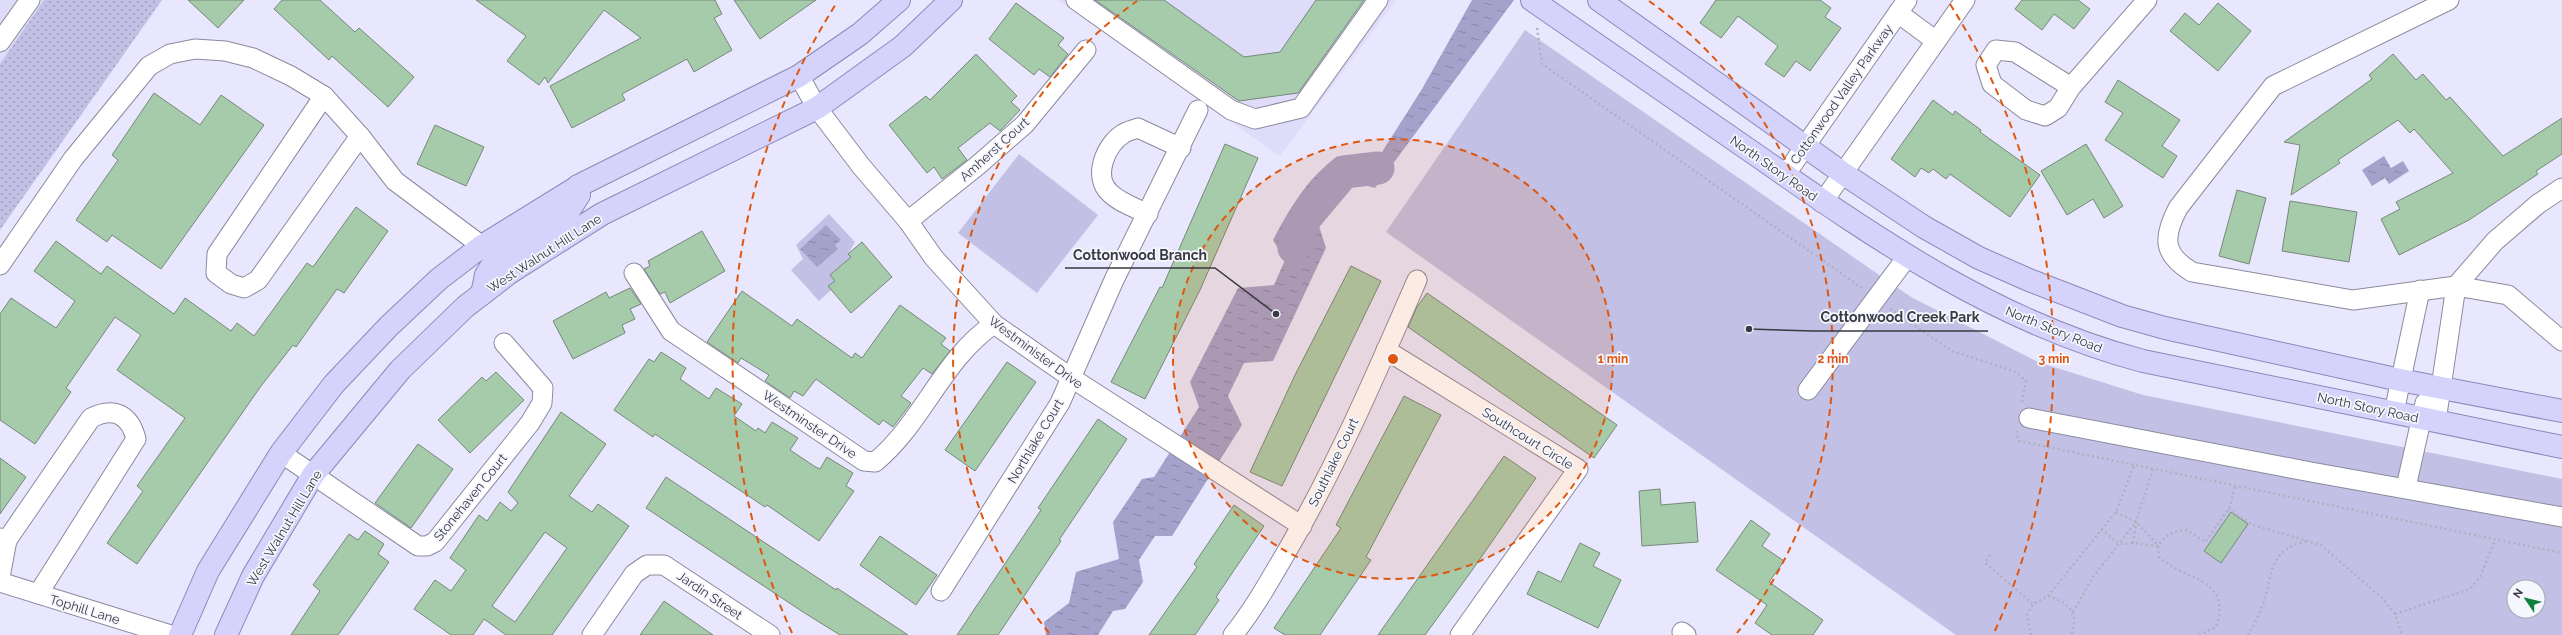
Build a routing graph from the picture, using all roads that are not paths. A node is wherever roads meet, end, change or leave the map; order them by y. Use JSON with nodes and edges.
{"nodes":[{"id":1,"x":30,"y":0,"type":"edge"},
{"id":2,"x":899,"y":0,"type":"edge"},
{"id":3,"x":951,"y":0,"type":"edge"},
{"id":4,"x":1076,"y":0,"type":"edge"},
{"id":5,"x":1378,"y":0,"type":"edge"},
{"id":6,"x":1532,"y":0,"type":"edge"},
{"id":7,"x":1599,"y":0,"type":"edge"},
{"id":8,"x":1965,"y":0,"type":"edge"},
{"id":9,"x":2146,"y":0,"type":"edge"},
{"id":10,"x":2449,"y":0,"type":"edge"},
{"id":11,"x":1903,"y":7,"type":"edge"},
{"id":12,"x":1936,"y":41,"type":"junction"},
{"id":13,"x":0,"y":42,"type":"edge"},
{"id":14,"x":1086,"y":50,"type":"dead end"},
{"id":15,"x":799,"y":76,"type":"junction"},
{"id":16,"x":2071,"y":87,"type":"dead end"},
{"id":17,"x":324,"y":96,"type":"junction"},
{"id":18,"x":817,"y":108,"type":"junction"},
{"id":19,"x":1198,"y":110,"type":"dead end"},
{"id":20,"x":360,"y":136,"type":"junction"},
{"id":21,"x":1806,"y":147,"type":"junction"},
{"id":22,"x":1181,"y":148,"type":"junction"},
{"id":23,"x":1844,"y":174,"type":"junction"},
{"id":24,"x":1784,"y":175,"type":"junction"},
{"id":25,"x":578,"y":186,"type":"junction"},
{"id":26,"x":2562,"y":188,"type":"edge"},
{"id":27,"x":1822,"y":203,"type":"junction"},
{"id":28,"x":1148,"y":214,"type":"junction"},
{"id":29,"x":908,"y":221,"type":"junction"},
{"id":30,"x":1924,"y":227,"type":"junction"},
{"id":31,"x":482,"y":246,"type":"junction"},
{"id":32,"x":1907,"y":257,"type":"junction"},
{"id":33,"x":0,"y":265,"type":"edge"},
{"id":34,"x":634,"y":273,"type":"dead end"},
{"id":35,"x":1417,"y":280,"type":"dead end"},
{"id":36,"x":2456,"y":286,"type":"junction"},
{"id":37,"x":2420,"y":290,"type":"junction"},
{"id":38,"x":482,"y":294,"type":"junction"},
{"id":39,"x":994,"y":324,"type":"junction"},
{"id":40,"x":2562,"y":341,"type":"edge"},
{"id":41,"x":504,"y":343,"type":"dead end"},
{"id":42,"x":1386,"y":350,"type":"junction"},
{"id":43,"x":1070,"y":377,"type":"junction"},
{"id":44,"x":2400,"y":380,"type":"junction"},
{"id":45,"x":2434,"y":387,"type":"junction"},
{"id":46,"x":1808,"y":390,"type":"dead end"},
{"id":47,"x":2562,"y":411,"type":"edge"},
{"id":48,"x":2394,"y":412,"type":"junction"},
{"id":49,"x":2029,"y":418,"type":"dead end"},
{"id":50,"x":2429,"y":419,"type":"junction"},
{"id":51,"x":2562,"y":446,"type":"edge"},
{"id":52,"x":281,"y":453,"type":"junction"},
{"id":53,"x":313,"y":475,"type":"junction"},
{"id":54,"x":2406,"y":488,"type":"junction"},
{"id":55,"x":2562,"y":517,"type":"edge"},
{"id":56,"x":1302,"y":526,"type":"junction"},
{"id":57,"x":3,"y":539,"type":"edge"},
{"id":58,"x":0,"y":577,"type":"edge"},
{"id":59,"x":0,"y":582,"type":"edge"},
{"id":60,"x":941,"y":591,"type":"dead end"},
{"id":61,"x":38,"y":594,"type":"junction"},
{"id":62,"x":171,"y":635,"type":"edge"},
{"id":63,"x":180,"y":635,"type":"edge"},
{"id":64,"x":226,"y":635,"type":"edge"},
{"id":65,"x":592,"y":635,"type":"edge"},
{"id":66,"x":770,"y":635,"type":"edge"},
{"id":67,"x":1232,"y":635,"type":"edge"},
{"id":68,"x":1460,"y":635,"type":"edge"}],
"edges":[{"from":1,"to":13,"type":"street"},
{"from":2,"to":15,"type":"main road"},
{"from":3,"to":18,"type":"main road","name":"West Walnut Hill Lane"},
{"from":4,"to":5,"type":"street"},
{"from":6,"to":24,"type":"main road","name":"North Story Road"},
{"from":7,"to":21,"type":"main road"},
{"from":8,"to":12,"type":"street"},
{"from":9,"to":16,"type":"street"},
{"from":10,"to":37,"type":"street"},
{"from":11,"to":12,"type":"street","name":"Cottonwood Valley Parkway"},
{"from":11,"to":21,"type":"street","name":"Cottonwood Valley Parkway"},
{"from":12,"to":23,"type":"street"},
{"from":14,"to":29,"type":"street","name":"Amherst Court"},
{"from":15,"to":18,"type":"street","name":"Westminister Drive"},
{"from":15,"to":25,"type":"main road"},
{"from":17,"to":20,"type":"street"},
{"from":17,"to":20,"type":"street"},
{"from":17,"to":33,"type":"street"},
{"from":18,"to":29,"type":"street","name":"Westminister Drive"},
{"from":18,"to":38,"type":"main road","name":"West Walnut Hill Lane"},
{"from":19,"to":22,"type":"street","name":"Northlake Court"},
{"from":20,"to":31,"type":"street"},
{"from":21,"to":23,"type":"main road"},
{"from":21,"to":24,"type":"street","name":"Cottonwood Valley Parkway"},
{"from":22,"to":28,"type":"street","name":"Northlake Court"},
{"from":22,"to":28,"type":"street"},
{"from":23,"to":27,"type":"street"},
{"from":23,"to":30,"type":"main road"},
{"from":24,"to":27,"type":"main road","name":"North Story Road"},
{"from":25,"to":31,"type":"main road"},
{"from":25,"to":38,"type":"main road"},
{"from":26,"to":36,"type":"street"},
{"from":27,"to":32,"type":"main road","name":"North Story Road"},
{"from":28,"to":43,"type":"street","name":"Northlake Court"},
{"from":29,"to":39,"type":"street","name":"Westminister Drive"},
{"from":30,"to":32,"type":"main road"},
{"from":30,"to":44,"type":"main road"},
{"from":31,"to":52,"type":"main road"},
{"from":32,"to":46,"type":"street"},
{"from":32,"to":48,"type":"main road","name":"North Story Road"},
{"from":34,"to":39,"type":"street","name":"Westminster Drive"},
{"from":35,"to":42,"type":"street","name":"Southlake Court"},
{"from":36,"to":37,"type":"street"},
{"from":36,"to":40,"type":"street"},
{"from":36,"to":45,"type":"street"},
{"from":37,"to":44,"type":"street"},
{"from":38,"to":53,"type":"main road","name":"West Walnut Hill Lane"},
{"from":39,"to":43,"type":"street","name":"Westminister Drive"},
{"from":41,"to":53,"type":"street","name":"Stonehaven Court"},
{"from":42,"to":56,"type":"street","name":"Southlake Court"},
{"from":42,"to":68,"type":"street","name":"Southcourt Circle"},
{"from":43,"to":56,"type":"street","name":"Westminister Drive"},
{"from":43,"to":60,"type":"street","name":"Northlake Court"},
{"from":44,"to":45,"type":"main road"},
{"from":44,"to":48,"type":"street"},
{"from":45,"to":47,"type":"main road"},
{"from":45,"to":50,"type":"street"},
{"from":48,"to":50,"type":"main road","name":"North Story Road"},
{"from":49,"to":54,"type":"street"},
{"from":50,"to":51,"type":"main road","name":"North Story Road"},
{"from":50,"to":54,"type":"street"},
{"from":52,"to":53,"type":"street","name":"Stonehaven Court"},
{"from":52,"to":63,"type":"main road"},
{"from":53,"to":64,"type":"main road","name":"West Walnut Hill Lane"},
{"from":54,"to":55,"type":"street"},
{"from":56,"to":67,"type":"street","name":"Southlake Court"},
{"from":57,"to":58,"type":"street"},
{"from":57,"to":61,"type":"street"},
{"from":59,"to":61,"type":"street","name":"Tophill Lane"},
{"from":61,"to":62,"type":"street","name":"Tophill Lane"},
{"from":65,"to":66,"type":"street","name":"Jardin Street"}]}
